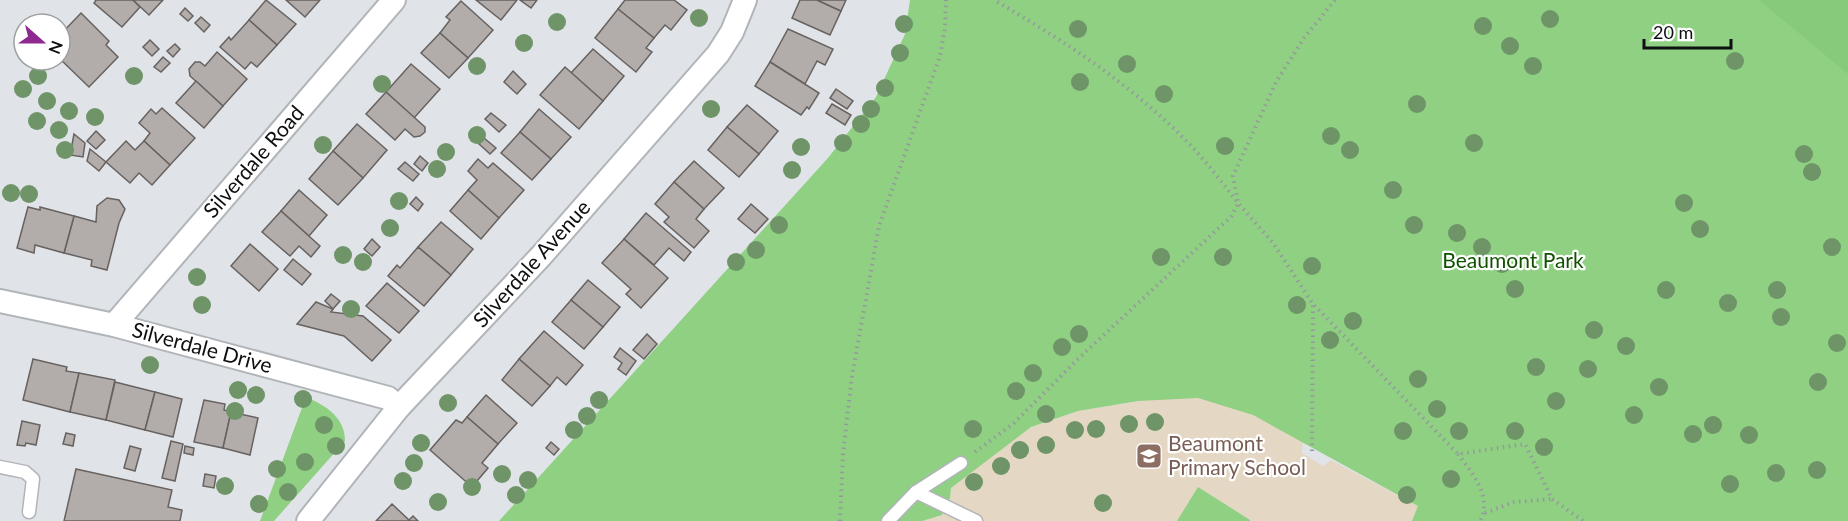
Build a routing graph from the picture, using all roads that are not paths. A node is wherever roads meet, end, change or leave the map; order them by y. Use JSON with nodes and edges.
{"nodes":[{"id":1,"x":394,"y":0,"type":"edge"},
{"id":2,"x":745,"y":0,"type":"edge"},
{"id":3,"x":0,"y":301,"type":"edge"},
{"id":4,"x":114,"y":325,"type":"junction"},
{"id":5,"x":399,"y":407,"type":"junction"},
{"id":6,"x":961,"y":463,"type":"road end"},
{"id":7,"x":0,"y":467,"type":"edge"},
{"id":8,"x":916,"y":492,"type":"junction"},
{"id":9,"x":29,"y":512,"type":"dead end"},
{"id":10,"x":308,"y":521,"type":"edge"},
{"id":11,"x":888,"y":521,"type":"edge"},
{"id":12,"x":976,"y":521,"type":"edge"}],
"edges":[{"from":1,"to":4,"type":"street","name":"Silverdale Road"},
{"from":2,"to":5,"type":"street","name":"Silverdale Avenue"},
{"from":3,"to":4,"type":"street","name":"Silverdale Drive"},
{"from":4,"to":5,"type":"street","name":"Silverdale Drive"},
{"from":5,"to":10,"type":"street","name":"Silverdale Avenue"},
{"from":6,"to":8,"type":"lane"},
{"from":7,"to":9,"type":"lane"},
{"from":8,"to":11,"type":"lane"},
{"from":8,"to":12,"type":"lane"}]}
